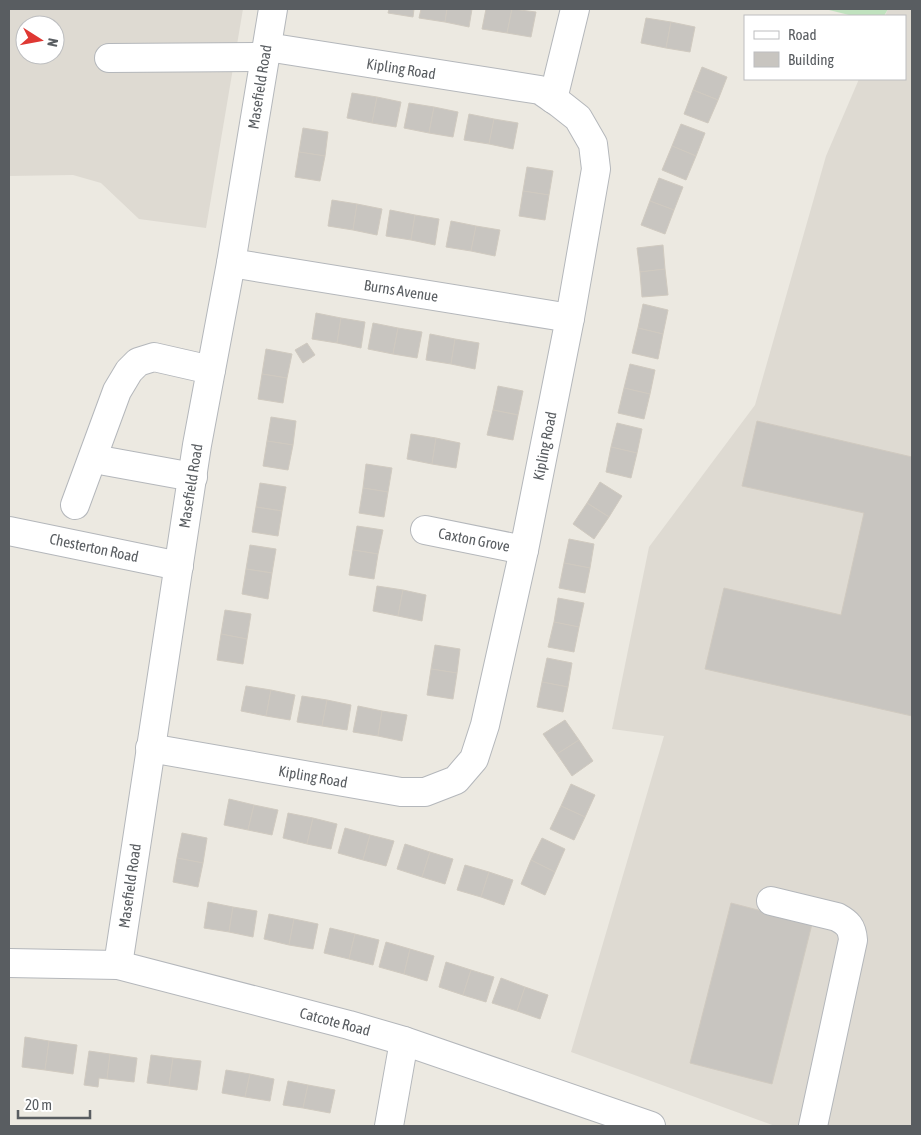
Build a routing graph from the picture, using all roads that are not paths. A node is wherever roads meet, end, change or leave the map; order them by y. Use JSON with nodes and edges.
{"nodes":[{"id":1,"x":273,"y":9,"type":"edge"},
{"id":2,"x":575,"y":9,"type":"edge"},
{"id":3,"x":266,"y":52,"type":"junction"},
{"id":4,"x":109,"y":58,"type":"dead end"},
{"id":5,"x":553,"y":99,"type":"junction"},
{"id":6,"x":231,"y":263,"type":"junction"},
{"id":7,"x":570,"y":318,"type":"junction"},
{"id":8,"x":211,"y":370,"type":"junction"},
{"id":9,"x":105,"y":461,"type":"dead end"},
{"id":10,"x":193,"y":477,"type":"junction"},
{"id":11,"x":75,"y":505,"type":"dead end"},
{"id":12,"x":425,"y":530,"type":"dead end"},
{"id":13,"x":9,"y":531,"type":"edge"},
{"id":14,"x":524,"y":550,"type":"junction"},
{"id":15,"x":179,"y":566,"type":"junction"},
{"id":16,"x":150,"y":748,"type":"junction"},
{"id":17,"x":771,"y":901,"type":"dead end"},
{"id":18,"x":9,"y":963,"type":"edge"},
{"id":19,"x":118,"y":965,"type":"junction"},
{"id":20,"x":404,"y":1041,"type":"junction"},
{"id":21,"x":389,"y":1126,"type":"edge"},
{"id":22,"x":651,"y":1126,"type":"edge"},
{"id":23,"x":813,"y":1126,"type":"edge"}],
"edges":[{"from":1,"to":3,"type":"street","name":"Masefield Road"},
{"from":2,"to":5,"type":"street"},
{"from":3,"to":4,"type":"street","name":"Kipling Road"},
{"from":3,"to":5,"type":"street","name":"Kipling Road"},
{"from":3,"to":6,"type":"street","name":"Masefield Road"},
{"from":5,"to":7,"type":"street","name":"Kipling Road"},
{"from":6,"to":7,"type":"street","name":"Burns Avenue"},
{"from":6,"to":8,"type":"street","name":"Masefield Road"},
{"from":7,"to":14,"type":"street","name":"Kipling Road"},
{"from":8,"to":10,"type":"street","name":"Masefield Road"},
{"from":8,"to":11,"type":"street"},
{"from":9,"to":10,"type":"street"},
{"from":10,"to":15,"type":"street","name":"Masefield Road"},
{"from":12,"to":14,"type":"street","name":"Caxton Grove"},
{"from":13,"to":15,"type":"street","name":"Chesterton Road"},
{"from":14,"to":16,"type":"street","name":"Kipling Road"},
{"from":15,"to":16,"type":"street","name":"Masefield Road"},
{"from":16,"to":19,"type":"street","name":"Masefield Road"},
{"from":17,"to":23,"type":"street"},
{"from":18,"to":19,"type":"street","name":"Catcote Road"},
{"from":19,"to":20,"type":"street","name":"Catcote Road"},
{"from":20,"to":21,"type":"street"},
{"from":20,"to":22,"type":"street","name":"Catcote Road"}]}
